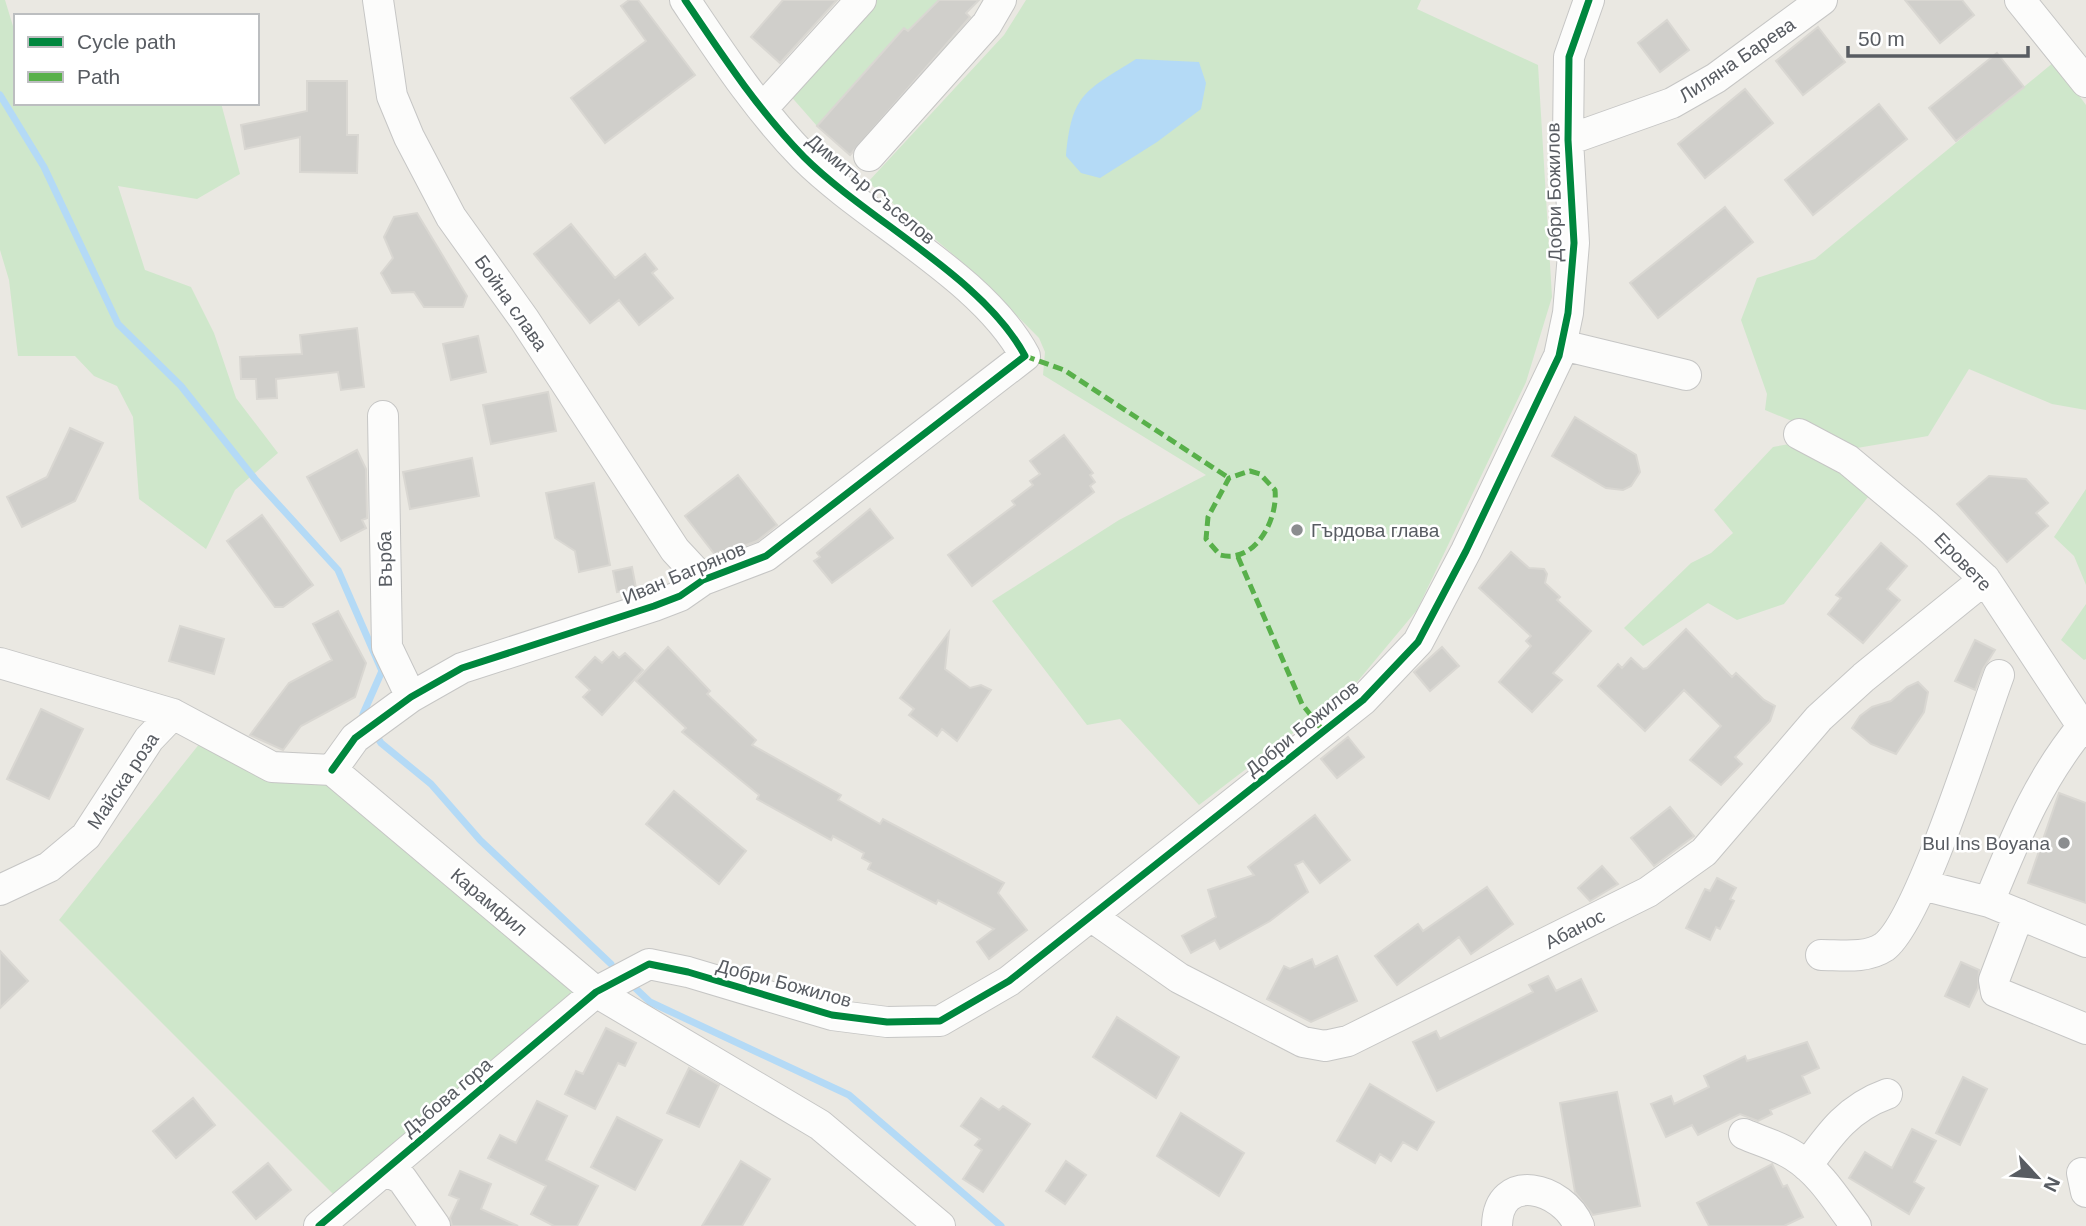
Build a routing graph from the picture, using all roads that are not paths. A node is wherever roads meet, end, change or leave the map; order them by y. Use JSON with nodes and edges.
{"nodes":[{"id":1,"x":378,"y":0,"type":"edge"},
{"id":2,"x":685,"y":0,"type":"edge"},
{"id":3,"x":860,"y":0,"type":"edge"},
{"id":4,"x":1000,"y":0,"type":"edge"},
{"id":5,"x":1589,"y":0,"type":"edge"},
{"id":6,"x":1822,"y":0,"type":"edge"},
{"id":7,"x":2020,"y":0,"type":"edge"},
{"id":8,"x":2086,"y":82,"type":"edge"},
{"id":9,"x":762,"y":109,"type":"junction"},
{"id":10,"x":1568,"y":139,"type":"junction"},
{"id":11,"x":869,"y":156,"type":"dead end"},
{"id":12,"x":1562,"y":345,"type":"junction"},
{"id":13,"x":1025,"y":356,"type":"joint"},
{"id":14,"x":1686,"y":375,"type":"dead end"},
{"id":15,"x":383,"y":415,"type":"dead end"},
{"id":16,"x":1799,"y":434,"type":"dead end"},
{"id":17,"x":1985,"y":579,"type":"junction"},
{"id":18,"x":703,"y":580,"type":"junction"},
{"id":19,"x":0,"y":663,"type":"edge"},
{"id":20,"x":1999,"y":675,"type":"dead end"},
{"id":21,"x":411,"y":697,"type":"junction"},
{"id":22,"x":173,"y":714,"type":"junction"},
{"id":23,"x":2084,"y":729,"type":"edge"},
{"id":24,"x":332,"y":770,"type":"junction"},
{"id":25,"x":1922,"y":885,"type":"junction"},
{"id":26,"x":0,"y":890,"type":"edge"},
{"id":27,"x":1989,"y":902,"type":"junction"},
{"id":28,"x":2019,"y":914,"type":"junction"},
{"id":29,"x":1092,"y":917,"type":"junction"},
{"id":30,"x":2086,"y":942,"type":"edge"},
{"id":31,"x":1821,"y":955,"type":"dead end"},
{"id":32,"x":596,"y":992,"type":"junction"},
{"id":33,"x":2086,"y":1029,"type":"edge"},
{"id":34,"x":1887,"y":1094,"type":"dead end"},
{"id":35,"x":1744,"y":1133,"type":"dead end"},
{"id":36,"x":1807,"y":1166,"type":"junction"},
{"id":37,"x":384,"y":1170,"type":"junction"},
{"id":38,"x":319,"y":1226,"type":"edge"},
{"id":39,"x":435,"y":1226,"type":"edge"},
{"id":40,"x":940,"y":1226,"type":"edge"},
{"id":41,"x":1497,"y":1226,"type":"edge"},
{"id":42,"x":1579,"y":1226,"type":"edge"},
{"id":43,"x":1856,"y":1226,"type":"edge"}],
"edges":[{"from":1,"to":18,"type":"street","name":"Бойна слава"},
{"from":2,"to":9,"type":"street","name":"Димитър Съселов"},
{"from":3,"to":9,"type":"street"},
{"from":4,"to":11,"type":"street"},
{"from":5,"to":10,"type":"street","name":"Добри Божилов"},
{"from":6,"to":10,"type":"street","name":"Лиляна Барева"},
{"from":7,"to":8,"type":"street"},
{"from":9,"to":13,"type":"street","name":"Димитър Съселов"},
{"from":10,"to":12,"type":"street","name":"Добри Божилов"},
{"from":12,"to":14,"type":"street"},
{"from":12,"to":29,"type":"street","name":"Добри Божилов"},
{"from":13,"to":18,"type":"street","name":"Иван Багрянов"},
{"from":15,"to":21,"type":"street","name":"Върба"},
{"from":16,"to":17,"type":"street","name":"Еровете"},
{"from":17,"to":23,"type":"street","name":"Еровете"},
{"from":17,"to":29,"type":"street","name":"Абанос"},
{"from":18,"to":21,"type":"street","name":"Иван Багрянов"},
{"from":19,"to":22,"type":"street"},
{"from":20,"to":25,"type":"street"},
{"from":21,"to":24,"type":"street","name":"Иван Багрянов"},
{"from":22,"to":24,"type":"street"},
{"from":22,"to":26,"type":"street","name":"Майска роза"},
{"from":23,"to":27,"type":"street"},
{"from":24,"to":32,"type":"street","name":"Карамфил"},
{"from":25,"to":27,"type":"street"},
{"from":25,"to":31,"type":"street"},
{"from":27,"to":28,"type":"street"},
{"from":28,"to":30,"type":"street"},
{"from":28,"to":33,"type":"street"},
{"from":29,"to":32,"type":"street","name":"Добри Божилов"},
{"from":32,"to":37,"type":"street","name":"Дъбова гора"},
{"from":32,"to":40,"type":"street","name":"Карамфил"},
{"from":34,"to":36,"type":"street"},
{"from":35,"to":36,"type":"street"},
{"from":36,"to":43,"type":"street"},
{"from":37,"to":38,"type":"street","name":"Дъбова гора"},
{"from":37,"to":39,"type":"street"},
{"from":41,"to":42,"type":"street"}]}
